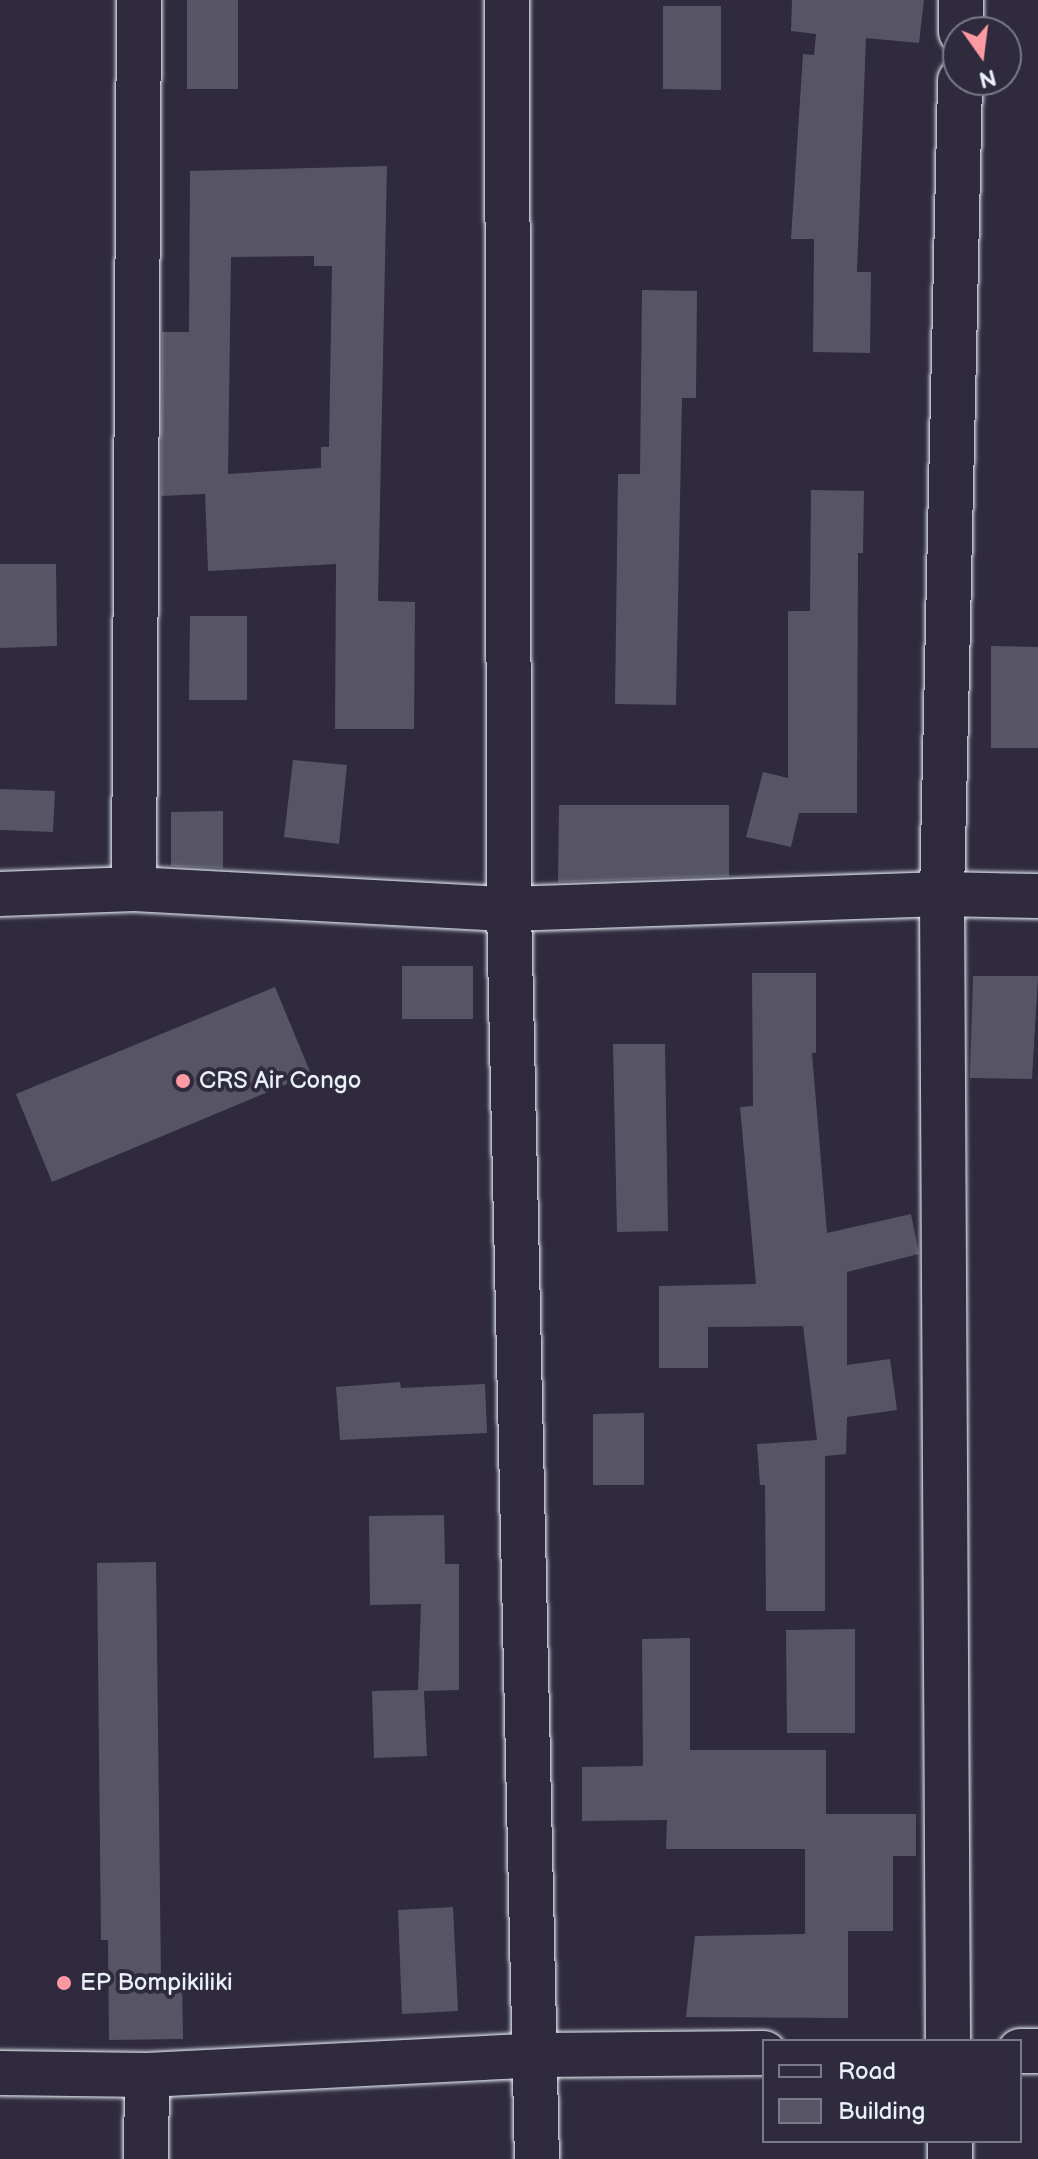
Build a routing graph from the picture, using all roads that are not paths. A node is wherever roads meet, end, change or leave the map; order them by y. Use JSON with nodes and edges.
{"nodes":[{"id":1,"x":139,"y":0,"type":"edge"},
{"id":2,"x":507,"y":0,"type":"edge"},
{"id":3,"x":960,"y":96,"type":"edge"},
{"id":4,"x":134,"y":889,"type":"junction"},
{"id":5,"x":0,"y":894,"type":"edge"},
{"id":6,"x":942,"y":894,"type":"junction"},
{"id":7,"x":1038,"y":896,"type":"edge"},
{"id":8,"x":509,"y":909,"type":"junction"},
{"id":9,"x":948,"y":2039,"type":"edge"},
{"id":10,"x":762,"y":2053,"type":"edge"},
{"id":11,"x":538,"y":2055,"type":"junction"},
{"id":12,"x":0,"y":2073,"type":"edge"},
{"id":13,"x":147,"y":2075,"type":"junction"},
{"id":14,"x":146,"y":2159,"type":"edge"},
{"id":15,"x":537,"y":2159,"type":"edge"}],
"edges":[{"from":1,"to":4,"type":"street"},
{"from":2,"to":8,"type":"street"},
{"from":3,"to":6,"type":"street"},
{"from":4,"to":5,"type":"street"},
{"from":4,"to":8,"type":"street"},
{"from":6,"to":7,"type":"street"},
{"from":6,"to":8,"type":"street"},
{"from":6,"to":9,"type":"street"},
{"from":8,"to":11,"type":"street"},
{"from":10,"to":11,"type":"street"},
{"from":11,"to":13,"type":"street"},
{"from":11,"to":15,"type":"street"},
{"from":12,"to":13,"type":"street"},
{"from":13,"to":14,"type":"street"}]}
